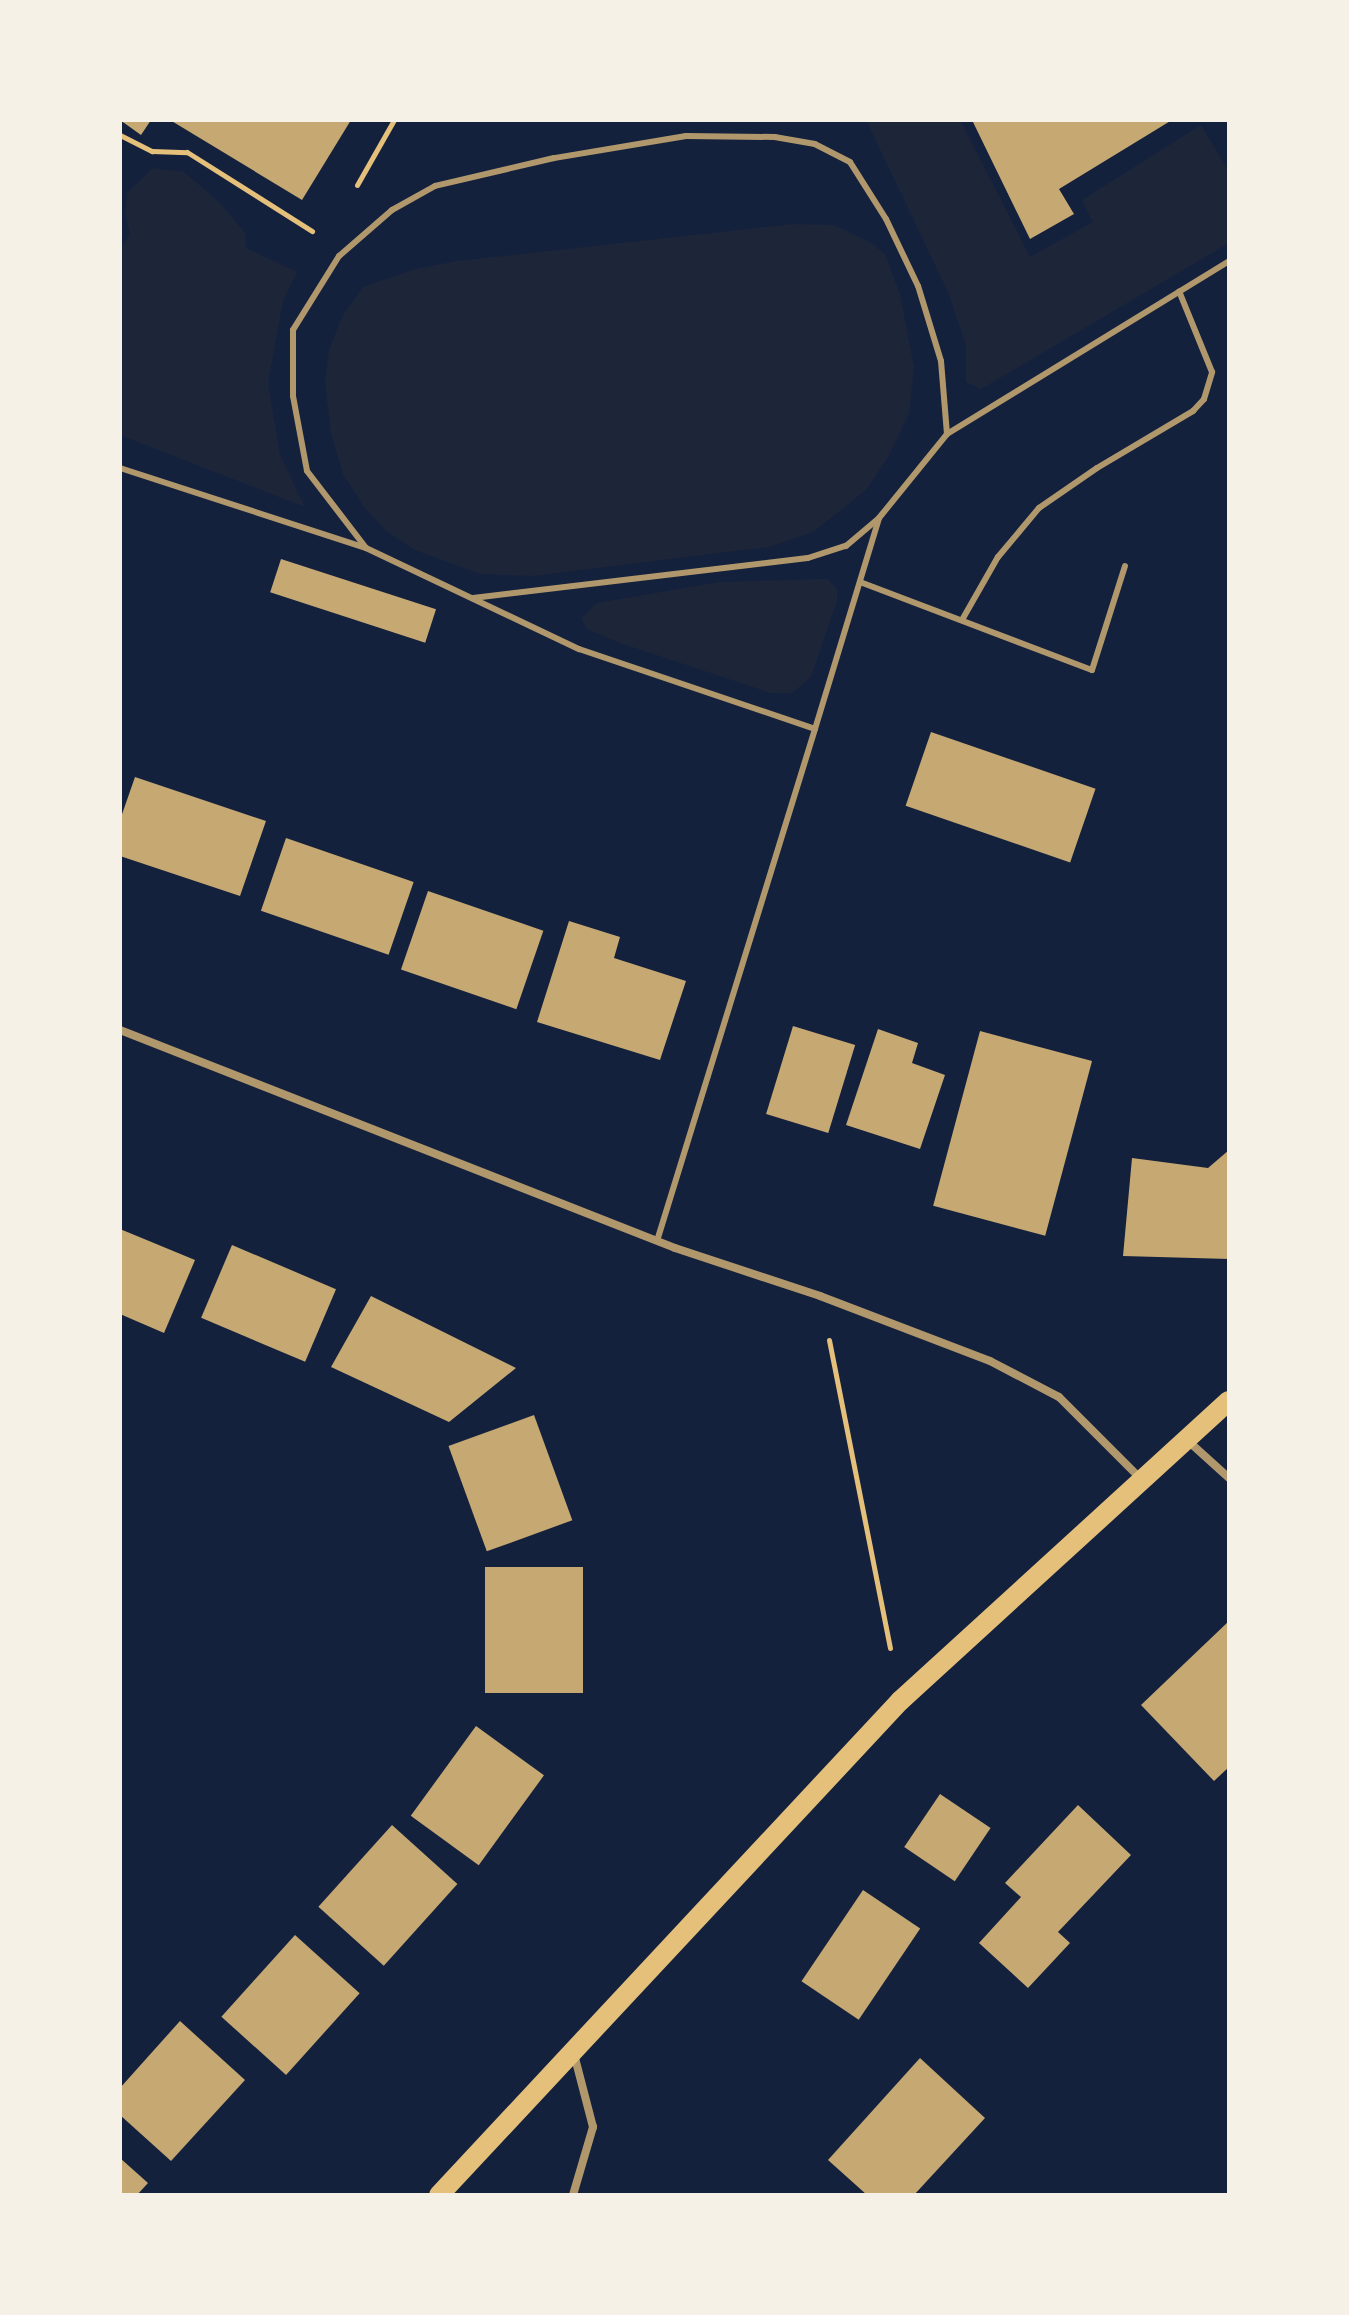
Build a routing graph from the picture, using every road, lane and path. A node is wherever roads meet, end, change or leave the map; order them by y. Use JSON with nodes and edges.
{"nodes":[{"id":1,"x":120,"y":135,"type":"edge"},
{"id":2,"x":325,"y":240,"type":"dead end"},
{"id":3,"x":1229,"y":261,"type":"edge"},
{"id":4,"x":1179,"y":291,"type":"junction"},
{"id":5,"x":947,"y":434,"type":"junction"},
{"id":6,"x":120,"y":468,"type":"edge"},
{"id":7,"x":879,"y":518,"type":"junction"},
{"id":8,"x":366,"y":548,"type":"junction"},
{"id":9,"x":1125,"y":566,"type":"dead end"},
{"id":10,"x":860,"y":582,"type":"junction"},
{"id":11,"x":470,"y":599,"type":"junction"},
{"id":12,"x":962,"y":620,"type":"junction"},
{"id":13,"x":815,"y":729,"type":"junction"},
{"id":14,"x":120,"y":1030,"type":"edge"},
{"id":15,"x":657,"y":1241,"type":"junction"},
{"id":16,"x":820,"y":1296,"type":"junction"},
{"id":17,"x":1229,"y":1401,"type":"edge"},
{"id":18,"x":1186,"y":1440,"type":"junction"},
{"id":19,"x":1229,"y":1478,"type":"edge"},
{"id":20,"x":1142,"y":1480,"type":"junction"},
{"id":21,"x":900,"y":1701,"type":"junction"},
{"id":22,"x":574,"y":2053,"type":"junction"},
{"id":23,"x":439,"y":2195,"type":"edge"},
{"id":24,"x":573,"y":2195,"type":"edge"}],
"edges":[{"from":1,"to":2,"type":"path"},
{"from":3,"to":4,"type":"lane"},
{"from":4,"to":5,"type":"lane"},
{"from":4,"to":12,"type":"lane"},
{"from":5,"to":7,"type":"lane"},
{"from":5,"to":8,"type":"lane"},
{"from":6,"to":8,"type":"lane"},
{"from":7,"to":10,"type":"lane"},
{"from":7,"to":11,"type":"lane"},
{"from":8,"to":11,"type":"lane"},
{"from":9,"to":12,"type":"lane"},
{"from":10,"to":12,"type":"lane"},
{"from":10,"to":13,"type":"lane"},
{"from":11,"to":13,"type":"lane"},
{"from":13,"to":15,"type":"lane"},
{"from":14,"to":15,"type":"street"},
{"from":15,"to":16,"type":"street"},
{"from":16,"to":20,"type":"street"},
{"from":16,"to":21,"type":"path"},
{"from":17,"to":18,"type":"main road"},
{"from":18,"to":19,"type":"street"},
{"from":18,"to":20,"type":"main road"},
{"from":20,"to":21,"type":"main road"},
{"from":21,"to":22,"type":"main road"},
{"from":22,"to":23,"type":"main road"},
{"from":22,"to":24,"type":"street"}]}
